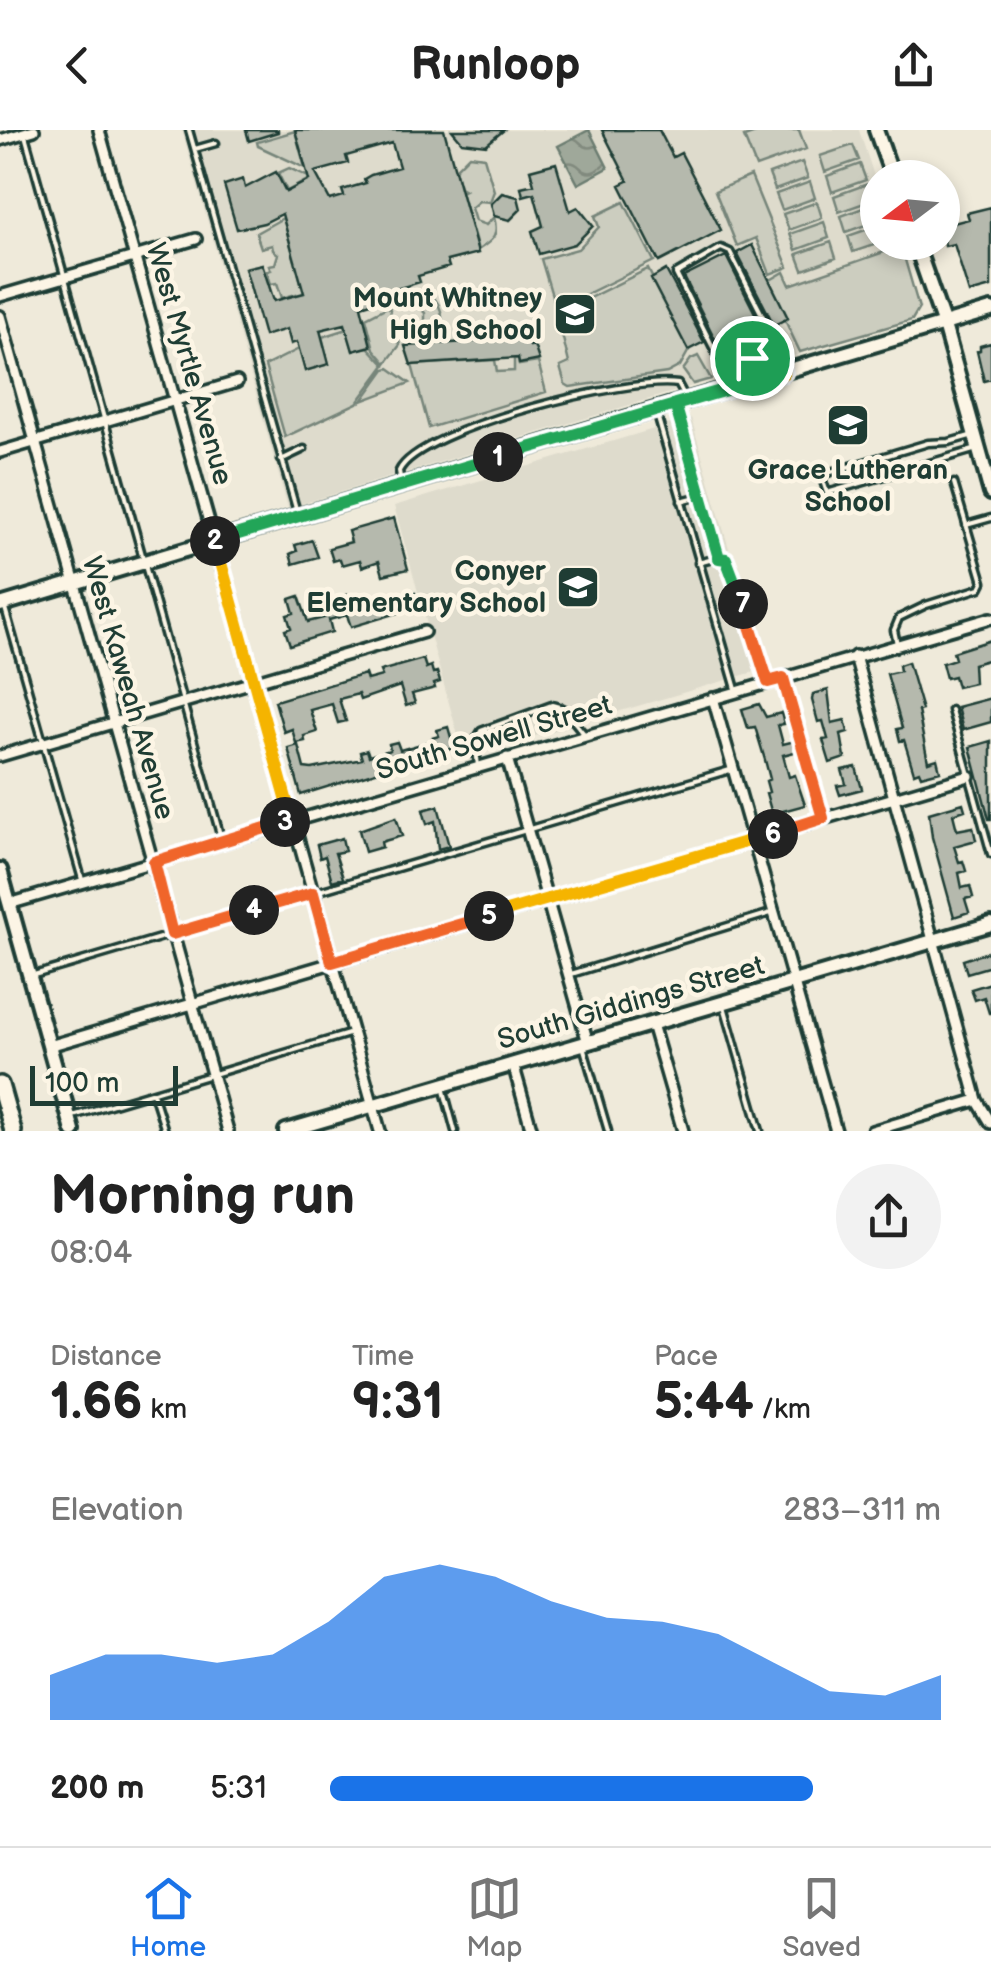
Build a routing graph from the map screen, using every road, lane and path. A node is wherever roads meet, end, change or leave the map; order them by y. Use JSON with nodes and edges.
{"nodes":[{"id":1,"x":99,"y":130,"type":"edge"},
{"id":2,"x":190,"y":130,"type":"edge"},
{"id":3,"x":876,"y":130,"type":"edge"},
{"id":4,"x":28,"y":131,"type":"edge"},
{"id":5,"x":0,"y":140,"type":"edge"},
{"id":6,"x":216,"y":143,"type":"dead end"},
{"id":7,"x":195,"y":149,"type":"junction"},
{"id":8,"x":886,"y":160,"type":"edge"},
{"id":9,"x":196,"y":239,"type":"dead end"},
{"id":10,"x":135,"y":257,"type":"junction"},
{"id":11,"x":921,"y":260,"type":"edge"},
{"id":12,"x":65,"y":277,"type":"junction"},
{"id":13,"x":0,"y":296,"type":"edge"},
{"id":14,"x":991,"y":310,"type":"edge"},
{"id":15,"x":0,"y":316,"type":"edge"},
{"id":16,"x":944,"y":324,"type":"junction"},
{"id":17,"x":777,"y":350,"type":"junction"},
{"id":18,"x":724,"y":368,"type":"junction"},
{"id":19,"x":784,"y":373,"type":"junction"},
{"id":20,"x":238,"y":382,"type":"dead end"},
{"id":21,"x":733,"y":388,"type":"junction"},
{"id":22,"x":174,"y":399,"type":"junction"},
{"id":23,"x":681,"y":403,"type":"junction"},
{"id":24,"x":656,"y":410,"type":"junction"},
{"id":25,"x":104,"y":421,"type":"junction"},
{"id":26,"x":34,"y":442,"type":"junction"},
{"id":27,"x":977,"y":442,"type":"junction"},
{"id":28,"x":304,"y":449,"type":"dead end"},
{"id":29,"x":0,"y":452,"type":"edge"},
{"id":30,"x":281,"y":460,"type":"junction"},
{"id":31,"x":954,"y":483,"type":"dead end"},
{"id":32,"x":402,"y":486,"type":"junction"},
{"id":33,"x":991,"y":493,"type":"edge"},
{"id":34,"x":701,"y":496,"type":"junction"},
{"id":35,"x":681,"y":501,"type":"junction"},
{"id":36,"x":298,"y":517,"type":"junction"},
{"id":37,"x":991,"y":518,"type":"edge"},
{"id":38,"x":966,"y":525,"type":"junction"},
{"id":39,"x":215,"y":541,"type":"junction"},
{"id":40,"x":719,"y":558,"type":"junction"},
{"id":41,"x":144,"y":562,"type":"junction"},
{"id":42,"x":698,"y":564,"type":"junction"},
{"id":43,"x":74,"y":582,"type":"junction"},
{"id":44,"x":0,"y":589,"type":"edge"},
{"id":45,"x":2,"y":604,"type":"edge"},
{"id":46,"x":991,"y":618,"type":"edge"},
{"id":47,"x":424,"y":632,"type":"dead end"},
{"id":48,"x":897,"y":644,"type":"junction"},
{"id":49,"x":855,"y":656,"type":"junction"},
{"id":50,"x":783,"y":678,"type":"junction"},
{"id":51,"x":254,"y":680,"type":"junction"},
{"id":52,"x":768,"y":682,"type":"junction"},
{"id":53,"x":737,"y":691,"type":"junction"},
{"id":54,"x":713,"y":698,"type":"junction"},
{"id":55,"x":183,"y":701,"type":"junction"},
{"id":56,"x":951,"y":710,"type":"dead end"},
{"id":57,"x":112,"y":721,"type":"junction"},
{"id":58,"x":586,"y":735,"type":"junction"},
{"id":59,"x":44,"y":743,"type":"junction"},
{"id":60,"x":0,"y":756,"type":"edge"},
{"id":61,"x":508,"y":758,"type":"junction"},
{"id":62,"x":478,"y":766,"type":"junction"},
{"id":63,"x":733,"y":769,"type":"junction"},
{"id":64,"x":969,"y":776,"type":"junction"},
{"id":65,"x":894,"y":799,"type":"junction"},
{"id":66,"x":823,"y":818,"type":"junction"},
{"id":67,"x":292,"y":820,"type":"junction"},
{"id":68,"x":527,"y":830,"type":"junction"},
{"id":69,"x":753,"y":840,"type":"junction"},
{"id":70,"x":222,"y":841,"type":"junction"},
{"id":71,"x":991,"y":854,"type":"edge"},
{"id":72,"x":154,"y":862,"type":"junction"},
{"id":73,"x":0,"y":870,"type":"edge"},
{"id":74,"x":82,"y":882,"type":"junction"},
{"id":75,"x":313,"y":893,"type":"junction"},
{"id":76,"x":546,"y":900,"type":"junction"},
{"id":77,"x":10,"y":904,"type":"junction"},
{"id":78,"x":774,"y":912,"type":"junction"},
{"id":79,"x":991,"y":924,"type":"edge"},
{"id":80,"x":172,"y":934,"type":"junction"},
{"id":81,"x":934,"y":942,"type":"junction"},
{"id":82,"x":332,"y":962,"type":"junction"},
{"id":83,"x":568,"y":974,"type":"junction"},
{"id":84,"x":30,"y":976,"type":"junction"},
{"id":85,"x":795,"y":981,"type":"junction"},
{"id":86,"x":723,"y":1002,"type":"junction"},
{"id":87,"x":190,"y":1003,"type":"junction"},
{"id":88,"x":652,"y":1024,"type":"junction"},
{"id":89,"x":352,"y":1033,"type":"junction"},
{"id":90,"x":585,"y":1044,"type":"junction"},
{"id":91,"x":49,"y":1046,"type":"junction"},
{"id":92,"x":513,"y":1064,"type":"junction"},
{"id":93,"x":212,"y":1075,"type":"junction"},
{"id":94,"x":442,"y":1084,"type":"junction"},
{"id":95,"x":0,"y":1085,"type":"edge"},
{"id":96,"x":153,"y":1092,"type":"junction"},
{"id":97,"x":977,"y":1100,"type":"junction"},
{"id":98,"x":372,"y":1104,"type":"junction"},
{"id":99,"x":991,"y":1123,"type":"edge"},
{"id":100,"x":71,"y":1124,"type":"edge"},
{"id":101,"x":892,"y":1128,"type":"edge"},
{"id":102,"x":301,"y":1129,"type":"edge"},
{"id":103,"x":13,"y":1131,"type":"edge"},
{"id":104,"x":165,"y":1131,"type":"edge"},
{"id":105,"x":228,"y":1131,"type":"edge"},
{"id":106,"x":286,"y":1131,"type":"edge"},
{"id":107,"x":380,"y":1131,"type":"edge"},
{"id":108,"x":454,"y":1131,"type":"edge"},
{"id":109,"x":532,"y":1131,"type":"edge"},
{"id":110,"x":608,"y":1131,"type":"edge"},
{"id":111,"x":683,"y":1131,"type":"edge"},
{"id":112,"x":760,"y":1131,"type":"edge"},
{"id":113,"x":836,"y":1131,"type":"edge"},
{"id":114,"x":872,"y":1131,"type":"edge"}],
"edges":[{"from":1,"to":10,"type":"street","name":"West Myrtle Avenue"},
{"from":2,"to":7,"type":"lane"},
{"from":3,"to":8,"type":"street"},
{"from":4,"to":5,"type":"street"},
{"from":4,"to":12,"type":"lane"},
{"from":6,"to":7,"type":"lane"},
{"from":7,"to":30,"type":"lane"},
{"from":9,"to":10,"type":"street"},
{"from":10,"to":12,"type":"street"},
{"from":10,"to":22,"type":"street","name":"West Myrtle Avenue"},
{"from":11,"to":16,"type":"street"},
{"from":12,"to":13,"type":"street"},
{"from":12,"to":25,"type":"lane"},
{"from":14,"to":16,"type":"street"},
{"from":15,"to":26,"type":"street","name":"West Kaweah Avenue"},
{"from":16,"to":19,"type":"street"},
{"from":16,"to":27,"type":"street"},
{"from":17,"to":18,"type":"lane"},
{"from":17,"to":18,"type":"lane"},
{"from":17,"to":19,"type":"lane"},
{"from":18,"to":21,"type":"lane"},
{"from":19,"to":21,"type":"street"},
{"from":20,"to":22,"type":"street"},
{"from":21,"to":23,"type":"street"},
{"from":22,"to":25,"type":"street"},
{"from":22,"to":39,"type":"street","name":"West Myrtle Avenue"},
{"from":23,"to":24,"type":"street"},
{"from":23,"to":32,"type":"lane"},
{"from":23,"to":34,"type":"lane"},
{"from":24,"to":32,"type":"street"},
{"from":24,"to":35,"type":"lane"},
{"from":25,"to":26,"type":"street"},
{"from":25,"to":41,"type":"lane"},
{"from":26,"to":29,"type":"street"},
{"from":26,"to":43,"type":"street","name":"West Kaweah Avenue"},
{"from":27,"to":27,"type":"lane"},
{"from":27,"to":33,"type":"street"},
{"from":28,"to":30,"type":"lane"},
{"from":30,"to":36,"type":"lane"},
{"from":31,"to":38,"type":"lane"},
{"from":32,"to":36,"type":"street"},
{"from":34,"to":35,"type":"lane"},
{"from":34,"to":40,"type":"lane"},
{"from":35,"to":42,"type":"lane"},
{"from":36,"to":39,"type":"street"},
{"from":37,"to":38,"type":"lane"},
{"from":38,"to":48,"type":"lane"},
{"from":39,"to":41,"type":"street"},
{"from":39,"to":51,"type":"street","name":"West Myrtle Avenue"},
{"from":40,"to":42,"type":"lane"},
{"from":40,"to":52,"type":"lane"},
{"from":41,"to":43,"type":"street"},
{"from":41,"to":55,"type":"lane"},
{"from":42,"to":53,"type":"lane"},
{"from":43,"to":45,"type":"street"},
{"from":43,"to":57,"type":"street","name":"West Kaweah Avenue"},
{"from":44,"to":45,"type":"lane"},
{"from":45,"to":59,"type":"lane"},
{"from":46,"to":48,"type":"street","name":"South Sowell Street"},
{"from":47,"to":51,"type":"street"},
{"from":48,"to":49,"type":"street","name":"South Sowell Street"},
{"from":49,"to":50,"type":"street","name":"South Sowell Street"},
{"from":49,"to":65,"type":"street"},
{"from":50,"to":52,"type":"street","name":"South Sowell Street"},
{"from":50,"to":66,"type":"lane"},
{"from":51,"to":55,"type":"street"},
{"from":51,"to":67,"type":"street","name":"West Myrtle Avenue"},
{"from":52,"to":53,"type":"street","name":"South Sowell Street"},
{"from":53,"to":54,"type":"street","name":"South Sowell Street"},
{"from":54,"to":58,"type":"street","name":"South Sowell Street"},
{"from":54,"to":63,"type":"street"},
{"from":55,"to":57,"type":"street"},
{"from":55,"to":70,"type":"lane"},
{"from":56,"to":64,"type":"lane"},
{"from":57,"to":59,"type":"street"},
{"from":57,"to":72,"type":"street","name":"West Kaweah Avenue"},
{"from":58,"to":61,"type":"street","name":"South Sowell Street"},
{"from":58,"to":62,"type":"lane"},
{"from":59,"to":60,"type":"street"},
{"from":59,"to":74,"type":"lane"},
{"from":61,"to":62,"type":"street","name":"South Sowell Street"},
{"from":61,"to":68,"type":"street"},
{"from":62,"to":67,"type":"street","name":"South Sowell Street"},
{"from":63,"to":68,"type":"lane"},
{"from":63,"to":69,"type":"street"},
{"from":64,"to":65,"type":"street"},
{"from":64,"to":71,"type":"lane"},
{"from":65,"to":66,"type":"street"},
{"from":65,"to":81,"type":"street"},
{"from":66,"to":69,"type":"street"},
{"from":67,"to":70,"type":"street","name":"South Sowell Street"},
{"from":67,"to":75,"type":"street","name":"West Myrtle Avenue"},
{"from":68,"to":75,"type":"lane"},
{"from":68,"to":76,"type":"street"},
{"from":69,"to":76,"type":"street"},
{"from":69,"to":78,"type":"street"},
{"from":70,"to":72,"type":"street","name":"South Sowell Street"},
{"from":72,"to":74,"type":"street","name":"South Sowell Street"},
{"from":72,"to":80,"type":"street","name":"West Kaweah Avenue"},
{"from":73,"to":77,"type":"street"},
{"from":74,"to":77,"type":"street","name":"South Sowell Street"},
{"from":75,"to":80,"type":"lane"},
{"from":75,"to":82,"type":"street","name":"West Myrtle Avenue"},
{"from":76,"to":82,"type":"street"},
{"from":76,"to":83,"type":"street"},
{"from":77,"to":84,"type":"street"},
{"from":78,"to":83,"type":"lane"},
{"from":78,"to":85,"type":"street"},
{"from":79,"to":81,"type":"street","name":"South Giddings Street"},
{"from":80,"to":84,"type":"lane"},
{"from":80,"to":87,"type":"street","name":"West Kaweah Avenue"},
{"from":81,"to":85,"type":"street","name":"South Giddings Street"},
{"from":81,"to":97,"type":"street"},
{"from":82,"to":87,"type":"street"},
{"from":82,"to":89,"type":"street","name":"West Myrtle Avenue"},
{"from":83,"to":90,"type":"street"},
{"from":84,"to":91,"type":"street"},
{"from":85,"to":86,"type":"street","name":"South Giddings Street"},
{"from":85,"to":113,"type":"street"},
{"from":86,"to":88,"type":"street","name":"South Giddings Street"},
{"from":86,"to":112,"type":"lane"},
{"from":87,"to":91,"type":"street"},
{"from":87,"to":93,"type":"street","name":"West Kaweah Avenue"},
{"from":88,"to":90,"type":"street","name":"South Giddings Street"},
{"from":88,"to":111,"type":"street"},
{"from":89,"to":93,"type":"lane"},
{"from":89,"to":98,"type":"street","name":"West Myrtle Avenue"},
{"from":90,"to":92,"type":"street","name":"South Giddings Street"},
{"from":90,"to":110,"type":"lane"},
{"from":91,"to":100,"type":"street"},
{"from":92,"to":94,"type":"street","name":"South Giddings Street"},
{"from":92,"to":109,"type":"street"},
{"from":93,"to":96,"type":"lane"},
{"from":93,"to":105,"type":"street","name":"West Kaweah Avenue"},
{"from":94,"to":98,"type":"street","name":"South Giddings Street"},
{"from":94,"to":108,"type":"lane"},
{"from":95,"to":103,"type":"highway"},
{"from":96,"to":100,"type":"lane"},
{"from":96,"to":104,"type":"lane"},
{"from":97,"to":99,"type":"street"},
{"from":97,"to":101,"type":"street"},
{"from":98,"to":102,"type":"street","name":"South Giddings Street"},
{"from":98,"to":107,"type":"street","name":"West Myrtle Avenue"},
{"from":101,"to":114,"type":"street"},
{"from":102,"to":106,"type":"street","name":"South Giddings Street"}]}
